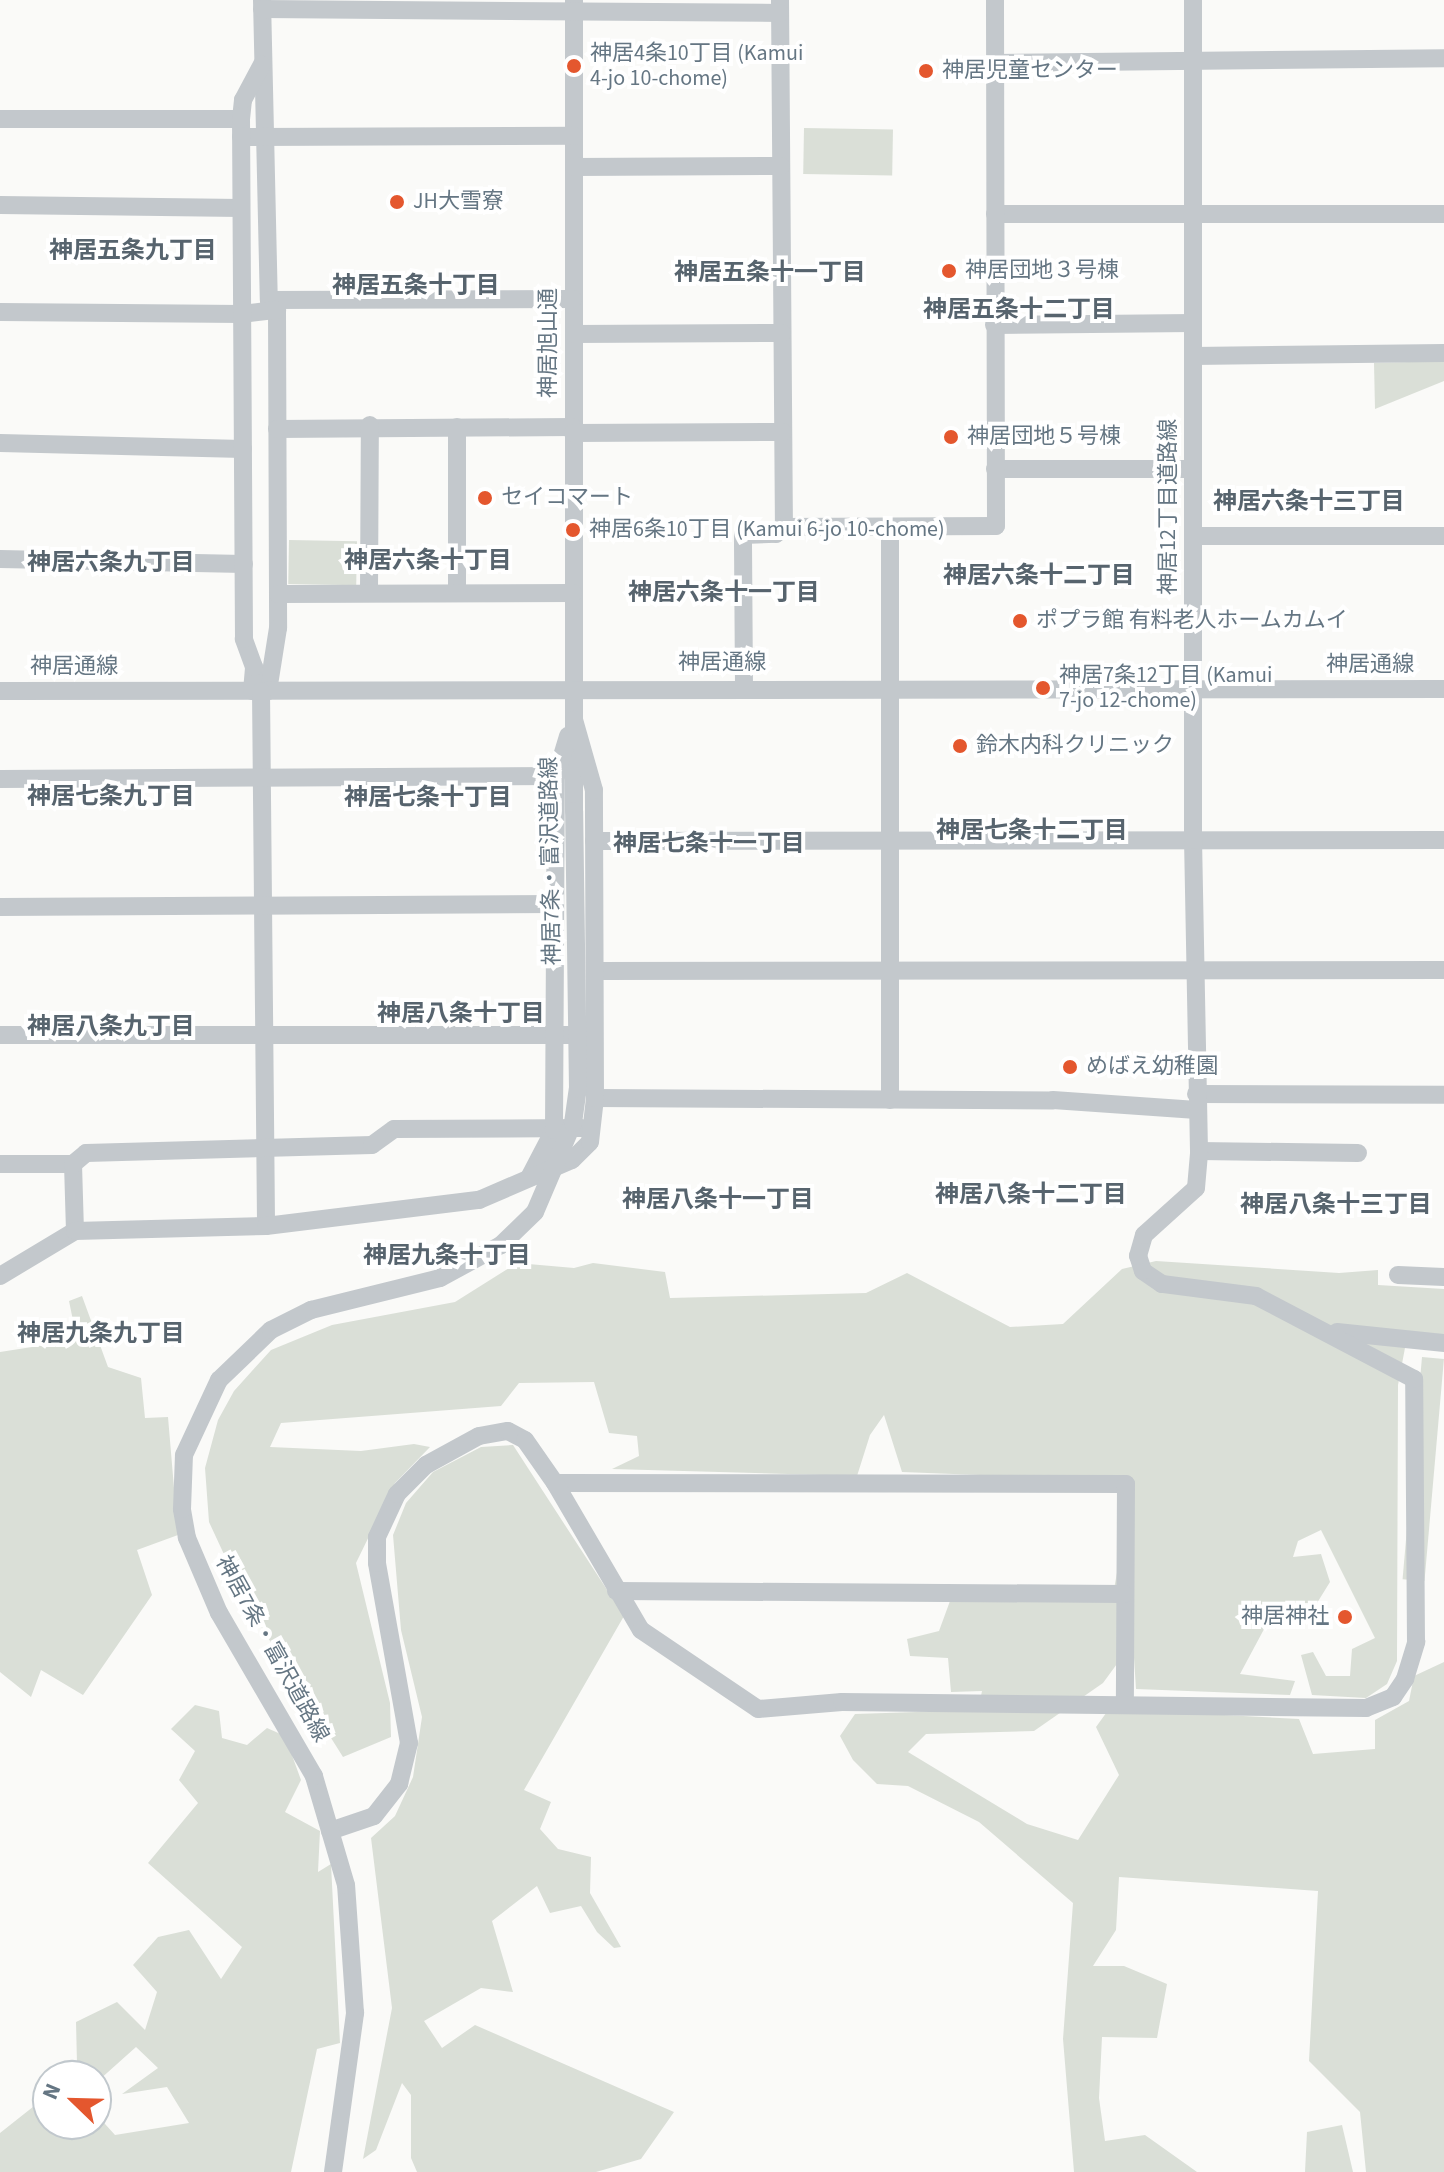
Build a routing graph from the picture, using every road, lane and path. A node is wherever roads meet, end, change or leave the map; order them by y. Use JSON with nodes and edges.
{"nodes":[{"id":1,"x":995,"y":0,"type":"edge"},
{"id":2,"x":1193,"y":0,"type":"edge"},
{"id":3,"x":262,"y":4,"type":"edge"},
{"id":4,"x":574,"y":6,"type":"edge"},
{"id":5,"x":780,"y":7,"type":"edge"},
{"id":6,"x":1444,"y":58,"type":"edge"},
{"id":7,"x":1193,"y":60,"type":"junction"},
{"id":8,"x":995,"y":63,"type":"junction"},
{"id":9,"x":262,"y":65,"type":"junction"},
{"id":10,"x":0,"y":119,"type":"edge"},
{"id":11,"x":241,"y":128,"type":"junction"},
{"id":12,"x":268,"y":136,"type":"junction"},
{"id":13,"x":574,"y":136,"type":"junction"},
{"id":14,"x":781,"y":166,"type":"junction"},
{"id":15,"x":574,"y":167,"type":"junction"},
{"id":16,"x":0,"y":205,"type":"edge"},
{"id":17,"x":241,"y":208,"type":"junction"},
{"id":18,"x":995,"y":214,"type":"junction"},
{"id":19,"x":1444,"y":214,"type":"edge"},
{"id":20,"x":1193,"y":215,"type":"junction"},
{"id":21,"x":573,"y":299,"type":"junction"},
{"id":22,"x":273,"y":305,"type":"junction"},
{"id":23,"x":0,"y":312,"type":"edge"},
{"id":24,"x":242,"y":314,"type":"junction"},
{"id":25,"x":1193,"y":323,"type":"junction"},
{"id":26,"x":994,"y":325,"type":"junction"},
{"id":27,"x":782,"y":333,"type":"junction"},
{"id":28,"x":574,"y":334,"type":"junction"},
{"id":29,"x":1444,"y":353,"type":"edge"},
{"id":30,"x":1193,"y":356,"type":"junction"},
{"id":31,"x":370,"y":425,"type":"junction"},
{"id":32,"x":457,"y":427,"type":"junction"},
{"id":33,"x":277,"y":429,"type":"junction"},
{"id":34,"x":573,"y":430,"type":"junction"},
{"id":35,"x":783,"y":432,"type":"junction"},
{"id":36,"x":0,"y":443,"type":"edge"},
{"id":37,"x":243,"y":449,"type":"junction"},
{"id":38,"x":995,"y":469,"type":"junction"},
{"id":39,"x":1193,"y":469,"type":"junction"},
{"id":40,"x":784,"y":527,"type":"junction"},
{"id":41,"x":890,"y":528,"type":"junction"},
{"id":42,"x":1193,"y":536,"type":"junction"},
{"id":43,"x":1444,"y":536,"type":"edge"},
{"id":44,"x":0,"y":559,"type":"edge"},
{"id":45,"x":244,"y":564,"type":"junction"},
{"id":46,"x":369,"y":593,"type":"junction"},
{"id":47,"x":457,"y":593,"type":"junction"},
{"id":48,"x":573,"y":593,"type":"junction"},
{"id":49,"x":278,"y":594,"type":"junction"},
{"id":50,"x":574,"y":687,"type":"junction"},
{"id":51,"x":744,"y":687,"type":"junction"},
{"id":52,"x":890,"y":688,"type":"junction"},
{"id":53,"x":1193,"y":689,"type":"junction"},
{"id":54,"x":1444,"y":689,"type":"edge"},
{"id":55,"x":0,"y":691,"type":"edge"},
{"id":56,"x":260,"y":691,"type":"junction"},
{"id":57,"x":574,"y":720,"type":"junction"},
{"id":58,"x":261,"y":776,"type":"junction"},
{"id":59,"x":556,"y":776,"type":"junction"},
{"id":60,"x":0,"y":779,"type":"edge"},
{"id":61,"x":1193,"y":840,"type":"junction"},
{"id":62,"x":1444,"y":840,"type":"edge"},
{"id":63,"x":594,"y":841,"type":"junction"},
{"id":64,"x":890,"y":842,"type":"junction"},
{"id":65,"x":261,"y":904,"type":"junction"},
{"id":66,"x":555,"y":904,"type":"junction"},
{"id":67,"x":0,"y":907,"type":"edge"},
{"id":68,"x":1196,"y":969,"type":"junction"},
{"id":69,"x":890,"y":970,"type":"junction"},
{"id":70,"x":1444,"y":970,"type":"edge"},
{"id":71,"x":595,"y":971,"type":"junction"},
{"id":72,"x":262,"y":1032,"type":"junction"},
{"id":73,"x":0,"y":1035,"type":"edge"},
{"id":74,"x":595,"y":1035,"type":"junction"},
{"id":75,"x":555,"y":1036,"type":"junction"},
{"id":76,"x":1444,"y":1095,"type":"edge"},
{"id":77,"x":595,"y":1098,"type":"junction"},
{"id":78,"x":890,"y":1100,"type":"junction"},
{"id":79,"x":1197,"y":1102,"type":"junction"},
{"id":80,"x":593,"y":1127,"type":"junction"},
{"id":81,"x":554,"y":1130,"type":"junction"},
{"id":82,"x":265,"y":1150,"type":"junction"},
{"id":83,"x":1199,"y":1151,"type":"junction"},
{"id":84,"x":1358,"y":1153,"type":"dead end"},
{"id":85,"x":0,"y":1164,"type":"edge"},
{"id":86,"x":73,"y":1164,"type":"junction"},
{"id":87,"x":525,"y":1183,"type":"junction"},
{"id":88,"x":266,"y":1226,"type":"junction"},
{"id":89,"x":75,"y":1231,"type":"junction"},
{"id":90,"x":1398,"y":1275,"type":"dead end"},
{"id":91,"x":0,"y":1276,"type":"edge"},
{"id":92,"x":1444,"y":1277,"type":"edge"},
{"id":93,"x":1327,"y":1331,"type":"junction"},
{"id":94,"x":1444,"y":1343,"type":"edge"},
{"id":95,"x":555,"y":1483,"type":"junction"},
{"id":96,"x":616,"y":1591,"type":"junction"},
{"id":97,"x":1124,"y":1594,"type":"junction"},
{"id":98,"x":1125,"y":1703,"type":"junction"},
{"id":99,"x":330,"y":1831,"type":"junction"},
{"id":100,"x":333,"y":2172,"type":"edge"}],
"edges":[{"from":1,"to":8,"type":"street"},
{"from":2,"to":7,"type":"street","name":"神居12丁目道路線"},
{"from":3,"to":4,"type":"street"},
{"from":3,"to":9,"type":"street"},
{"from":4,"to":5,"type":"street"},
{"from":4,"to":13,"type":"street","name":"神居旭山通"},
{"from":5,"to":14,"type":"street"},
{"from":6,"to":7,"type":"street"},
{"from":7,"to":8,"type":"street"},
{"from":7,"to":20,"type":"street","name":"神居12丁目道路線"},
{"from":8,"to":18,"type":"street"},
{"from":9,"to":11,"type":"street"},
{"from":9,"to":12,"type":"street"},
{"from":10,"to":11,"type":"street"},
{"from":11,"to":12,"type":"street"},
{"from":11,"to":17,"type":"street"},
{"from":12,"to":13,"type":"street"},
{"from":12,"to":22,"type":"street"},
{"from":13,"to":15,"type":"street","name":"神居旭山通"},
{"from":14,"to":15,"type":"street"},
{"from":14,"to":27,"type":"street"},
{"from":15,"to":21,"type":"street","name":"神居旭山通"},
{"from":16,"to":17,"type":"street"},
{"from":17,"to":24,"type":"street"},
{"from":18,"to":20,"type":"street"},
{"from":18,"to":26,"type":"street"},
{"from":19,"to":20,"type":"street"},
{"from":20,"to":25,"type":"street","name":"神居12丁目道路線"},
{"from":21,"to":22,"type":"street"},
{"from":21,"to":28,"type":"street","name":"神居旭山通"},
{"from":22,"to":24,"type":"street"},
{"from":22,"to":33,"type":"street"},
{"from":23,"to":24,"type":"street"},
{"from":24,"to":37,"type":"street"},
{"from":25,"to":26,"type":"street"},
{"from":25,"to":30,"type":"street","name":"神居12丁目道路線"},
{"from":26,"to":38,"type":"street"},
{"from":27,"to":28,"type":"street"},
{"from":27,"to":35,"type":"street"},
{"from":28,"to":34,"type":"street","name":"神居旭山通"},
{"from":29,"to":30,"type":"street"},
{"from":30,"to":39,"type":"street","name":"神居12丁目道路線"},
{"from":31,"to":32,"type":"street"},
{"from":31,"to":33,"type":"street"},
{"from":31,"to":46,"type":"street"},
{"from":32,"to":34,"type":"street"},
{"from":32,"to":47,"type":"street"},
{"from":33,"to":49,"type":"street"},
{"from":34,"to":35,"type":"street"},
{"from":34,"to":48,"type":"street","name":"神居旭山通"},
{"from":35,"to":40,"type":"street"},
{"from":36,"to":37,"type":"street"},
{"from":37,"to":45,"type":"street"},
{"from":38,"to":39,"type":"street"},
{"from":38,"to":41,"type":"street"},
{"from":39,"to":42,"type":"street","name":"神居12丁目道路線"},
{"from":40,"to":41,"type":"street"},
{"from":40,"to":51,"type":"street"},
{"from":41,"to":52,"type":"street"},
{"from":42,"to":43,"type":"street"},
{"from":42,"to":53,"type":"street","name":"神居12丁目道路線"},
{"from":44,"to":45,"type":"street"},
{"from":45,"to":56,"type":"street"},
{"from":46,"to":47,"type":"street"},
{"from":46,"to":49,"type":"street"},
{"from":47,"to":48,"type":"street"},
{"from":48,"to":50,"type":"street","name":"神居旭山通"},
{"from":49,"to":56,"type":"street"},
{"from":50,"to":51,"type":"street","name":"神居通線"},
{"from":50,"to":56,"type":"street","name":"神居通線"},
{"from":50,"to":57,"type":"street","name":"神居7条・富沢道路線"},
{"from":51,"to":52,"type":"street","name":"神居通線"},
{"from":52,"to":53,"type":"street","name":"神居通線"},
{"from":52,"to":64,"type":"street"},
{"from":53,"to":54,"type":"street","name":"神居通線"},
{"from":53,"to":61,"type":"street","name":"神居12丁目道路線"},
{"from":55,"to":56,"type":"street","name":"神居通線"},
{"from":56,"to":58,"type":"street"},
{"from":57,"to":59,"type":"street"},
{"from":57,"to":63,"type":"street"},
{"from":57,"to":99,"type":"street","name":"神居7条・富沢道路線","bridge":true},
{"from":58,"to":59,"type":"street"},
{"from":58,"to":60,"type":"street"},
{"from":58,"to":65,"type":"street"},
{"from":59,"to":66,"type":"street"},
{"from":61,"to":62,"type":"street"},
{"from":61,"to":64,"type":"street"},
{"from":61,"to":68,"type":"street","name":"神居12丁目道路線"},
{"from":63,"to":64,"type":"street"},
{"from":63,"to":71,"type":"street"},
{"from":64,"to":69,"type":"street"},
{"from":65,"to":66,"type":"street"},
{"from":65,"to":67,"type":"street"},
{"from":65,"to":72,"type":"street"},
{"from":66,"to":75,"type":"street"},
{"from":68,"to":69,"type":"street"},
{"from":68,"to":70,"type":"street"},
{"from":68,"to":79,"type":"street","name":"神居12丁目道路線"},
{"from":69,"to":71,"type":"street"},
{"from":69,"to":78,"type":"street"},
{"from":71,"to":74,"type":"street"},
{"from":72,"to":73,"type":"street"},
{"from":72,"to":75,"type":"street"},
{"from":72,"to":82,"type":"street"},
{"from":74,"to":75,"type":"street"},
{"from":74,"to":77,"type":"street"},
{"from":75,"to":81,"type":"street"},
{"from":76,"to":79,"type":"street"},
{"from":77,"to":78,"type":"street"},
{"from":77,"to":80,"type":"street"},
{"from":78,"to":79,"type":"street"},
{"from":79,"to":83,"type":"street","name":"神居12丁目道路線"},
{"from":80,"to":81,"type":"street"},
{"from":80,"to":87,"type":"street"},
{"from":81,"to":82,"type":"street"},
{"from":81,"to":87,"type":"street"},
{"from":82,"to":86,"type":"street"},
{"from":82,"to":88,"type":"street"},
{"from":83,"to":84,"type":"street"},
{"from":83,"to":93,"type":"street","name":"神居12丁目道路線"},
{"from":85,"to":86,"type":"street"},
{"from":86,"to":89,"type":"street"},
{"from":87,"to":88,"type":"street"},
{"from":88,"to":89,"type":"street"},
{"from":89,"to":91,"type":"street"},
{"from":90,"to":92,"type":"street"},
{"from":93,"to":94,"type":"street"},
{"from":93,"to":98,"type":"street"},
{"from":95,"to":96,"type":"street"},
{"from":95,"to":97,"type":"street"},
{"from":95,"to":99,"type":"street"},
{"from":96,"to":97,"type":"street"},
{"from":96,"to":98,"type":"street"},
{"from":97,"to":98,"type":"street"},
{"from":99,"to":100,"type":"street","name":"神居7条・富沢道路線"}]}
